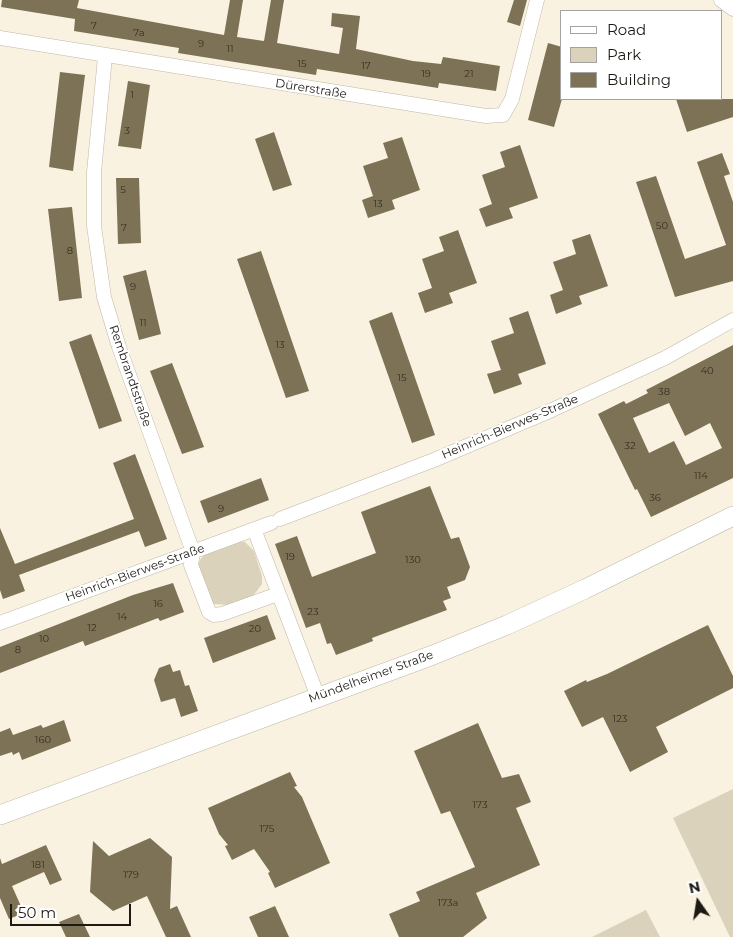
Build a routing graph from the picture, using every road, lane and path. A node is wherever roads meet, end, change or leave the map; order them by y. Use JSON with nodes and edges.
{"nodes":[{"id":1,"x":537,"y":0,"type":"edge"},
{"id":2,"x":721,"y":0,"type":"edge"},
{"id":3,"x":733,"y":9,"type":"edge"},
{"id":4,"x":0,"y":38,"type":"edge"},
{"id":5,"x":105,"y":57,"type":"junction"},
{"id":6,"x":733,"y":320,"type":"edge"},
{"id":7,"x":733,"y":516,"type":"edge"},
{"id":8,"x":254,"y":529,"type":"junction"},
{"id":9,"x":193,"y":552,"type":"junction"},
{"id":10,"x":278,"y":594,"type":"junction"},
{"id":11,"x":0,"y":623,"type":"edge"},
{"id":12,"x":318,"y":697,"type":"junction"},
{"id":13,"x":0,"y":815,"type":"edge"}],
"edges":[{"from":1,"to":5,"type":"street","name":"Dürerstraße"},
{"from":2,"to":3,"type":"street"},
{"from":4,"to":5,"type":"street","name":"Dürerstraße"},
{"from":5,"to":9,"type":"street","name":"Rembrandtstraße"},
{"from":6,"to":8,"type":"street","name":"Heinrich-Bierwes-Straße"},
{"from":7,"to":12,"type":"main road","name":"Mündelheimer Straße"},
{"from":8,"to":9,"type":"street","name":"Heinrich-Bierwes-Straße"},
{"from":8,"to":10,"type":"street"},
{"from":9,"to":10,"type":"street","name":"Rembrandtstraße"},
{"from":9,"to":11,"type":"street","name":"Heinrich-Bierwes-Straße"},
{"from":10,"to":12,"type":"street"},
{"from":12,"to":13,"type":"main road","name":"Mündelheimer Straße"}]}
